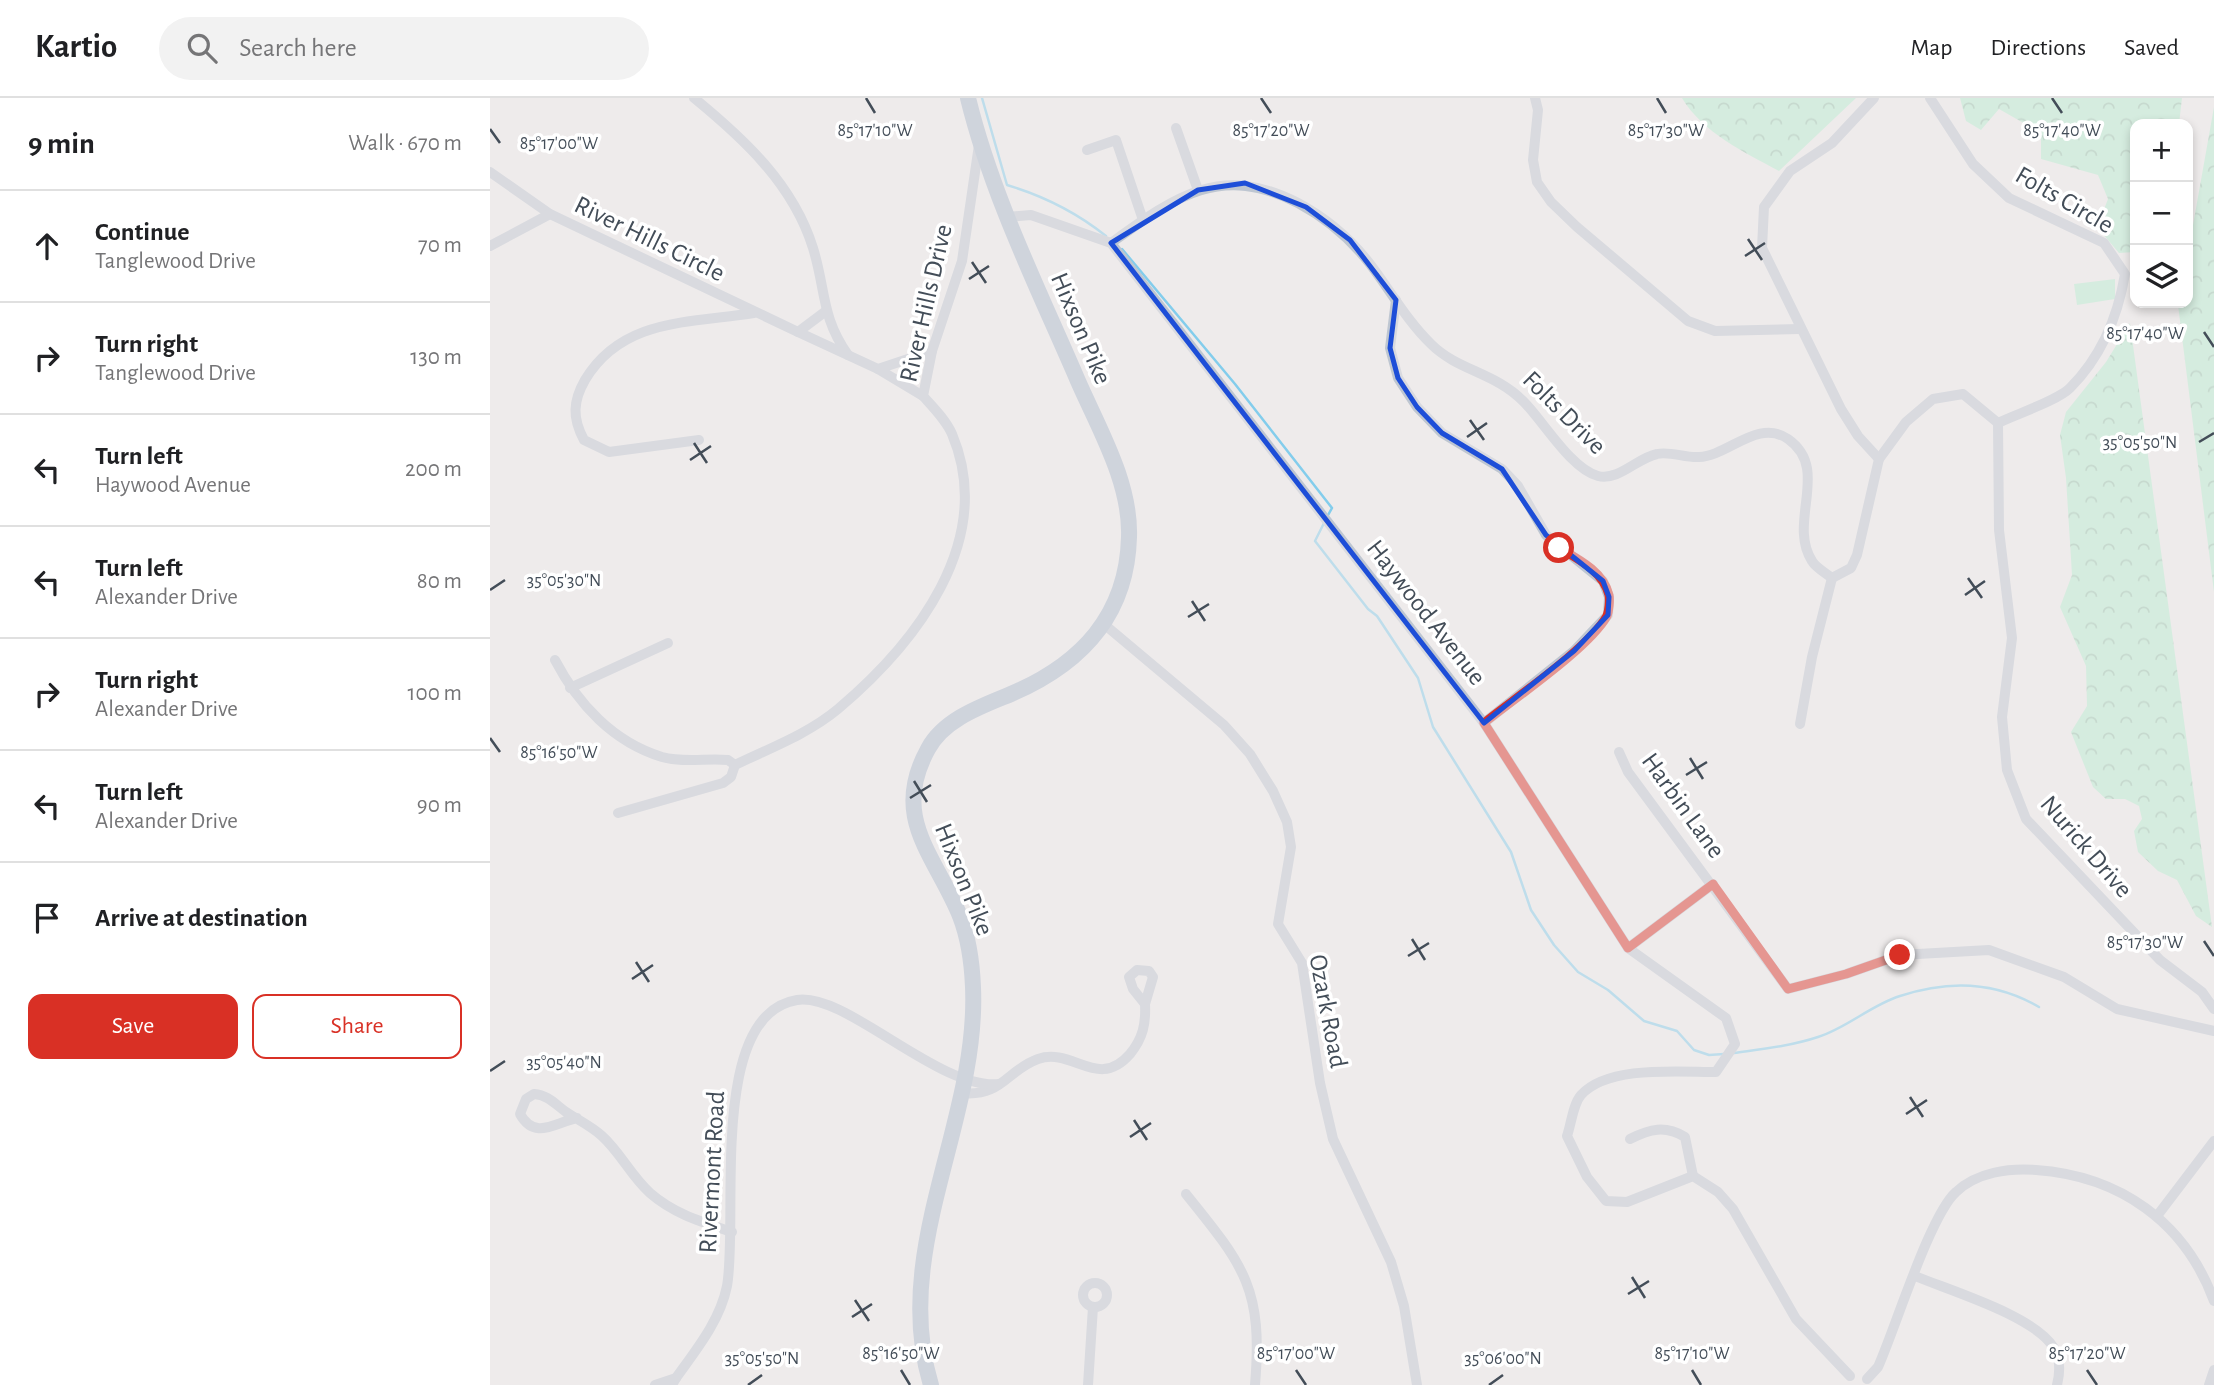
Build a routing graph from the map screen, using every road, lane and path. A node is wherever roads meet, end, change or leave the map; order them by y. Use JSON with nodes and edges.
{"nodes":[{"id":1,"x":694,"y":98,"type":"edge"},
{"id":2,"x":968,"y":98,"type":"edge"},
{"id":3,"x":1535,"y":98,"type":"edge"},
{"id":4,"x":1874,"y":98,"type":"edge"},
{"id":5,"x":1930,"y":98,"type":"edge"},
{"id":6,"x":1175,"y":128,"type":"dead end"},
{"id":7,"x":979,"y":145,"type":"junction"},
{"id":8,"x":1087,"y":150,"type":"dead end"},
{"id":9,"x":490,"y":172,"type":"edge"},
{"id":10,"x":1198,"y":190,"type":"junction"},
{"id":11,"x":550,"y":215,"type":"junction"},
{"id":12,"x":1008,"y":217,"type":"junction"},
{"id":13,"x":1143,"y":220,"type":"junction"},
{"id":14,"x":1111,"y":243,"type":"junction"},
{"id":15,"x":490,"y":246,"type":"edge"},
{"id":16,"x":1396,"y":300,"type":"junction"},
{"id":17,"x":826,"y":311,"type":"junction"},
{"id":18,"x":754,"y":313,"type":"junction"},
{"id":19,"x":1800,"y":329,"type":"junction"},
{"id":20,"x":798,"y":332,"type":"junction"},
{"id":21,"x":932,"y":351,"type":"junction"},
{"id":22,"x":848,"y":355,"type":"junction"},
{"id":23,"x":878,"y":369,"type":"junction"},
{"id":24,"x":923,"y":396,"type":"junction"},
{"id":25,"x":1998,"y":423,"type":"junction"},
{"id":26,"x":699,"y":440,"type":"dead end"},
{"id":27,"x":1879,"y":460,"type":"junction"},
{"id":28,"x":1832,"y":578,"type":"junction"},
{"id":29,"x":1105,"y":625,"type":"junction"},
{"id":30,"x":668,"y":643,"type":"dead end"},
{"id":31,"x":555,"y":660,"type":"dead end"},
{"id":32,"x":570,"y":688,"type":"junction"},
{"id":33,"x":1484,"y":723,"type":"junction"},
{"id":34,"x":1800,"y":724,"type":"dead end"},
{"id":35,"x":1619,"y":752,"type":"dead end"},
{"id":36,"x":735,"y":765,"type":"junction"},
{"id":37,"x":618,"y":813,"type":"dead end"},
{"id":38,"x":1713,"y":884,"type":"junction"},
{"id":39,"x":1628,"y":948,"type":"junction"},
{"id":40,"x":1145,"y":1004,"type":"dead end"},
{"id":41,"x":2214,"y":1009,"type":"edge"},
{"id":42,"x":2214,"y":1031,"type":"edge"},
{"id":43,"x":963,"y":1085,"type":"junction"},
{"id":44,"x":577,"y":1118,"type":"junction"},
{"id":45,"x":1630,"y":1139,"type":"dead end"},
{"id":46,"x":2214,"y":1141,"type":"edge"},
{"id":47,"x":1693,"y":1176,"type":"junction"},
{"id":48,"x":1186,"y":1194,"type":"dead end"},
{"id":49,"x":2157,"y":1216,"type":"junction"},
{"id":50,"x":732,"y":1232,"type":"junction"},
{"id":51,"x":1915,"y":1276,"type":"junction"},
{"id":52,"x":2214,"y":1301,"type":"edge"},
{"id":53,"x":1093,"y":1307,"type":"dead end"},
{"id":54,"x":2214,"y":1370,"type":"edge"},
{"id":55,"x":1848,"y":1380,"type":"edge"},
{"id":56,"x":674,"y":1382,"type":"edge"},
{"id":57,"x":1868,"y":1382,"type":"edge"},
{"id":58,"x":655,"y":1385,"type":"edge"},
{"id":59,"x":931,"y":1385,"type":"edge"},
{"id":60,"x":1088,"y":1385,"type":"edge"},
{"id":61,"x":1255,"y":1385,"type":"edge"},
{"id":62,"x":1417,"y":1385,"type":"edge"},
{"id":63,"x":2057,"y":1385,"type":"edge"},
{"id":64,"x":2209,"y":1385,"type":"edge"}],
"edges":[{"from":1,"to":17,"type":"street"},
{"from":2,"to":7,"type":"main road","name":"Hixson Pike"},
{"from":3,"to":19,"type":"street"},
{"from":4,"to":19,"type":"street"},
{"from":5,"to":25,"type":"street","name":"Folts Circle"},
{"from":6,"to":10,"type":"street"},
{"from":7,"to":12,"type":"main road","name":"Hixson Pike"},
{"from":7,"to":21,"type":"street","name":"River Hills Drive"},
{"from":8,"to":13,"type":"street"},
{"from":9,"to":11,"type":"street","name":"River Hills Circle"},
{"from":10,"to":13,"type":"street","name":"Folts Drive"},
{"from":10,"to":16,"type":"street","name":"Folts Drive"},
{"from":11,"to":15,"type":"street"},
{"from":11,"to":18,"type":"street","name":"River Hills Circle"},
{"from":12,"to":14,"type":"street"},
{"from":12,"to":29,"type":"main road","name":"Hixson Pike"},
{"from":13,"to":14,"type":"street","name":"Folts Drive"},
{"from":14,"to":33,"type":"street","name":"Haywood Avenue"},
{"from":16,"to":28,"type":"street","name":"Folts Drive"},
{"from":16,"to":33,"type":"street"},
{"from":17,"to":20,"type":"street"},
{"from":17,"to":22,"type":"street"},
{"from":18,"to":20,"type":"street","name":"River Hills Circle"},
{"from":18,"to":26,"type":"street"},
{"from":19,"to":27,"type":"street"},
{"from":20,"to":22,"type":"street","name":"River Hills Circle"},
{"from":21,"to":23,"type":"street"},
{"from":21,"to":24,"type":"street","name":"River Hills Drive"},
{"from":22,"to":23,"type":"street","name":"River Hills Circle"},
{"from":23,"to":24,"type":"street","name":"River Hills Circle"},
{"from":24,"to":36,"type":"street","name":"River Hills Drive"},
{"from":25,"to":27,"type":"street"},
{"from":25,"to":41,"type":"street","name":"Nurick Drive"},
{"from":27,"to":28,"type":"street"},
{"from":28,"to":34,"type":"street"},
{"from":29,"to":43,"type":"main road","name":"Hixson Pike"},
{"from":29,"to":62,"type":"street","name":"Ozark Road"},
{"from":30,"to":32,"type":"street"},
{"from":31,"to":32,"type":"street"},
{"from":32,"to":36,"type":"street"},
{"from":33,"to":39,"type":"street","name":"Haywood Avenue"},
{"from":35,"to":38,"type":"street","name":"Harbin Lane"},
{"from":36,"to":37,"type":"street","name":"River Hills Drive"},
{"from":38,"to":39,"type":"street"},
{"from":38,"to":42,"type":"street","name":"Harbin Lane"},
{"from":39,"to":47,"type":"street","name":"Haywood Avenue"},
{"from":40,"to":43,"type":"street","name":"Rivermont Road"},
{"from":43,"to":50,"type":"street","name":"Rivermont Road"},
{"from":43,"to":59,"type":"main road","name":"Hixson Pike"},
{"from":44,"to":44,"type":"street"},
{"from":44,"to":50,"type":"street"},
{"from":45,"to":47,"type":"street"},
{"from":46,"to":49,"type":"street"},
{"from":47,"to":55,"type":"street"},
{"from":48,"to":61,"type":"street"},
{"from":49,"to":51,"type":"street"},
{"from":49,"to":52,"type":"street"},
{"from":50,"to":56,"type":"street","name":"Rivermont Road"},
{"from":51,"to":57,"type":"street"},
{"from":51,"to":63,"type":"street"},
{"from":53,"to":60,"type":"street"},
{"from":54,"to":64,"type":"street"},
{"from":55,"to":57,"type":"street"},
{"from":56,"to":58,"type":"street","name":"Rivermont Road"}]}
